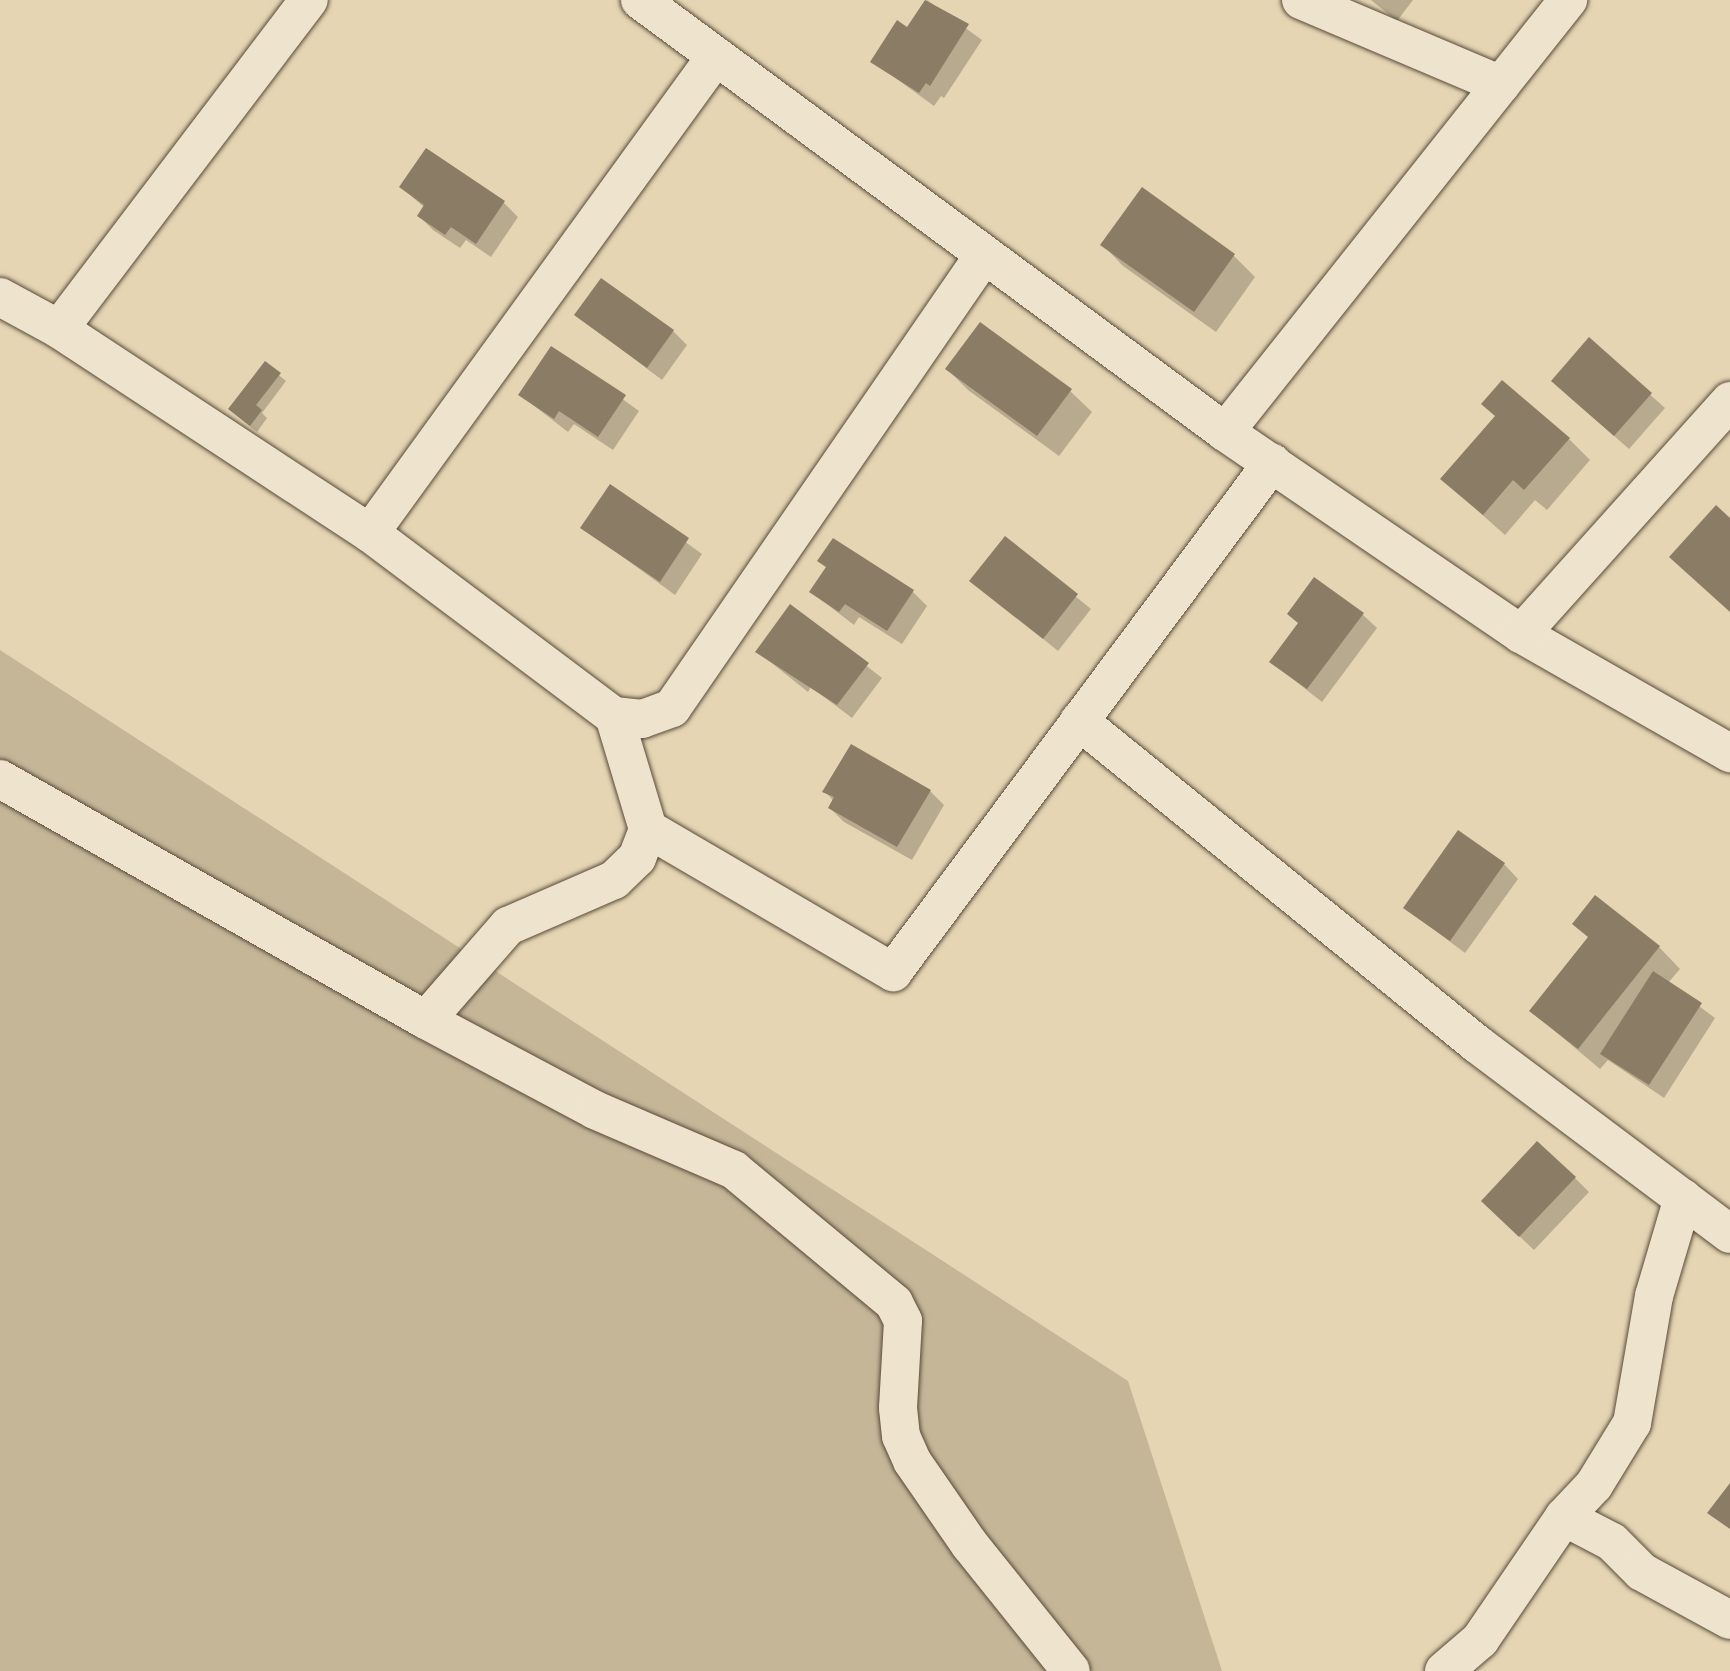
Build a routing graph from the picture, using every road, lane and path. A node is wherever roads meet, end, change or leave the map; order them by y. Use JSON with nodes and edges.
{"nodes":[{"id":1,"x":309,"y":0,"type":"edge"},
{"id":2,"x":640,"y":0,"type":"edge"},
{"id":3,"x":1301,"y":0,"type":"edge"},
{"id":4,"x":1568,"y":0,"type":"edge"},
{"id":5,"x":716,"y":56,"type":"junction"},
{"id":6,"x":1501,"y":85,"type":"junction"},
{"id":7,"x":985,"y":256,"type":"junction"},
{"id":8,"x":0,"y":297,"type":"edge"},
{"id":9,"x":59,"y":329,"type":"junction"},
{"id":10,"x":1730,"y":401,"type":"edge"},
{"id":11,"x":1225,"y":432,"type":"junction"},
{"id":12,"x":1272,"y":463,"type":"junction"},
{"id":13,"x":370,"y":533,"type":"junction"},
{"id":14,"x":1521,"y":634,"type":"junction"},
{"id":15,"x":614,"y":716,"type":"junction"},
{"id":16,"x":1080,"y":721,"type":"junction"},
{"id":17,"x":1730,"y":753,"type":"edge"},
{"id":18,"x":0,"y":779,"type":"edge"},
{"id":19,"x":648,"y":829,"type":"junction"},
{"id":20,"x":426,"y":1020,"type":"junction"},
{"id":21,"x":1683,"y":1198,"type":"junction"},
{"id":22,"x":1730,"y":1234,"type":"edge"},
{"id":23,"x":1564,"y":1517,"type":"junction"},
{"id":24,"x":1730,"y":1620,"type":"edge"},
{"id":25,"x":1071,"y":1671,"type":"edge"},
{"id":26,"x":1444,"y":1671,"type":"edge"}],
"edges":[{"from":1,"to":9,"type":"street"},
{"from":2,"to":5,"type":"street"},
{"from":3,"to":6,"type":"street"},
{"from":4,"to":6,"type":"street"},
{"from":5,"to":7,"type":"street"},
{"from":5,"to":13,"type":"street"},
{"from":6,"to":11,"type":"street"},
{"from":7,"to":11,"type":"street"},
{"from":7,"to":15,"type":"street"},
{"from":8,"to":9,"type":"street"},
{"from":9,"to":13,"type":"street"},
{"from":10,"to":14,"type":"street"},
{"from":11,"to":12,"type":"street"},
{"from":12,"to":14,"type":"street"},
{"from":12,"to":16,"type":"street"},
{"from":13,"to":15,"type":"street"},
{"from":14,"to":17,"type":"street"},
{"from":15,"to":19,"type":"street"},
{"from":16,"to":19,"type":"street"},
{"from":16,"to":21,"type":"street"},
{"from":18,"to":20,"type":"street"},
{"from":19,"to":20,"type":"street"},
{"from":20,"to":25,"type":"street"},
{"from":21,"to":22,"type":"street"},
{"from":21,"to":23,"type":"street"},
{"from":23,"to":24,"type":"street"},
{"from":23,"to":26,"type":"street"}]}
